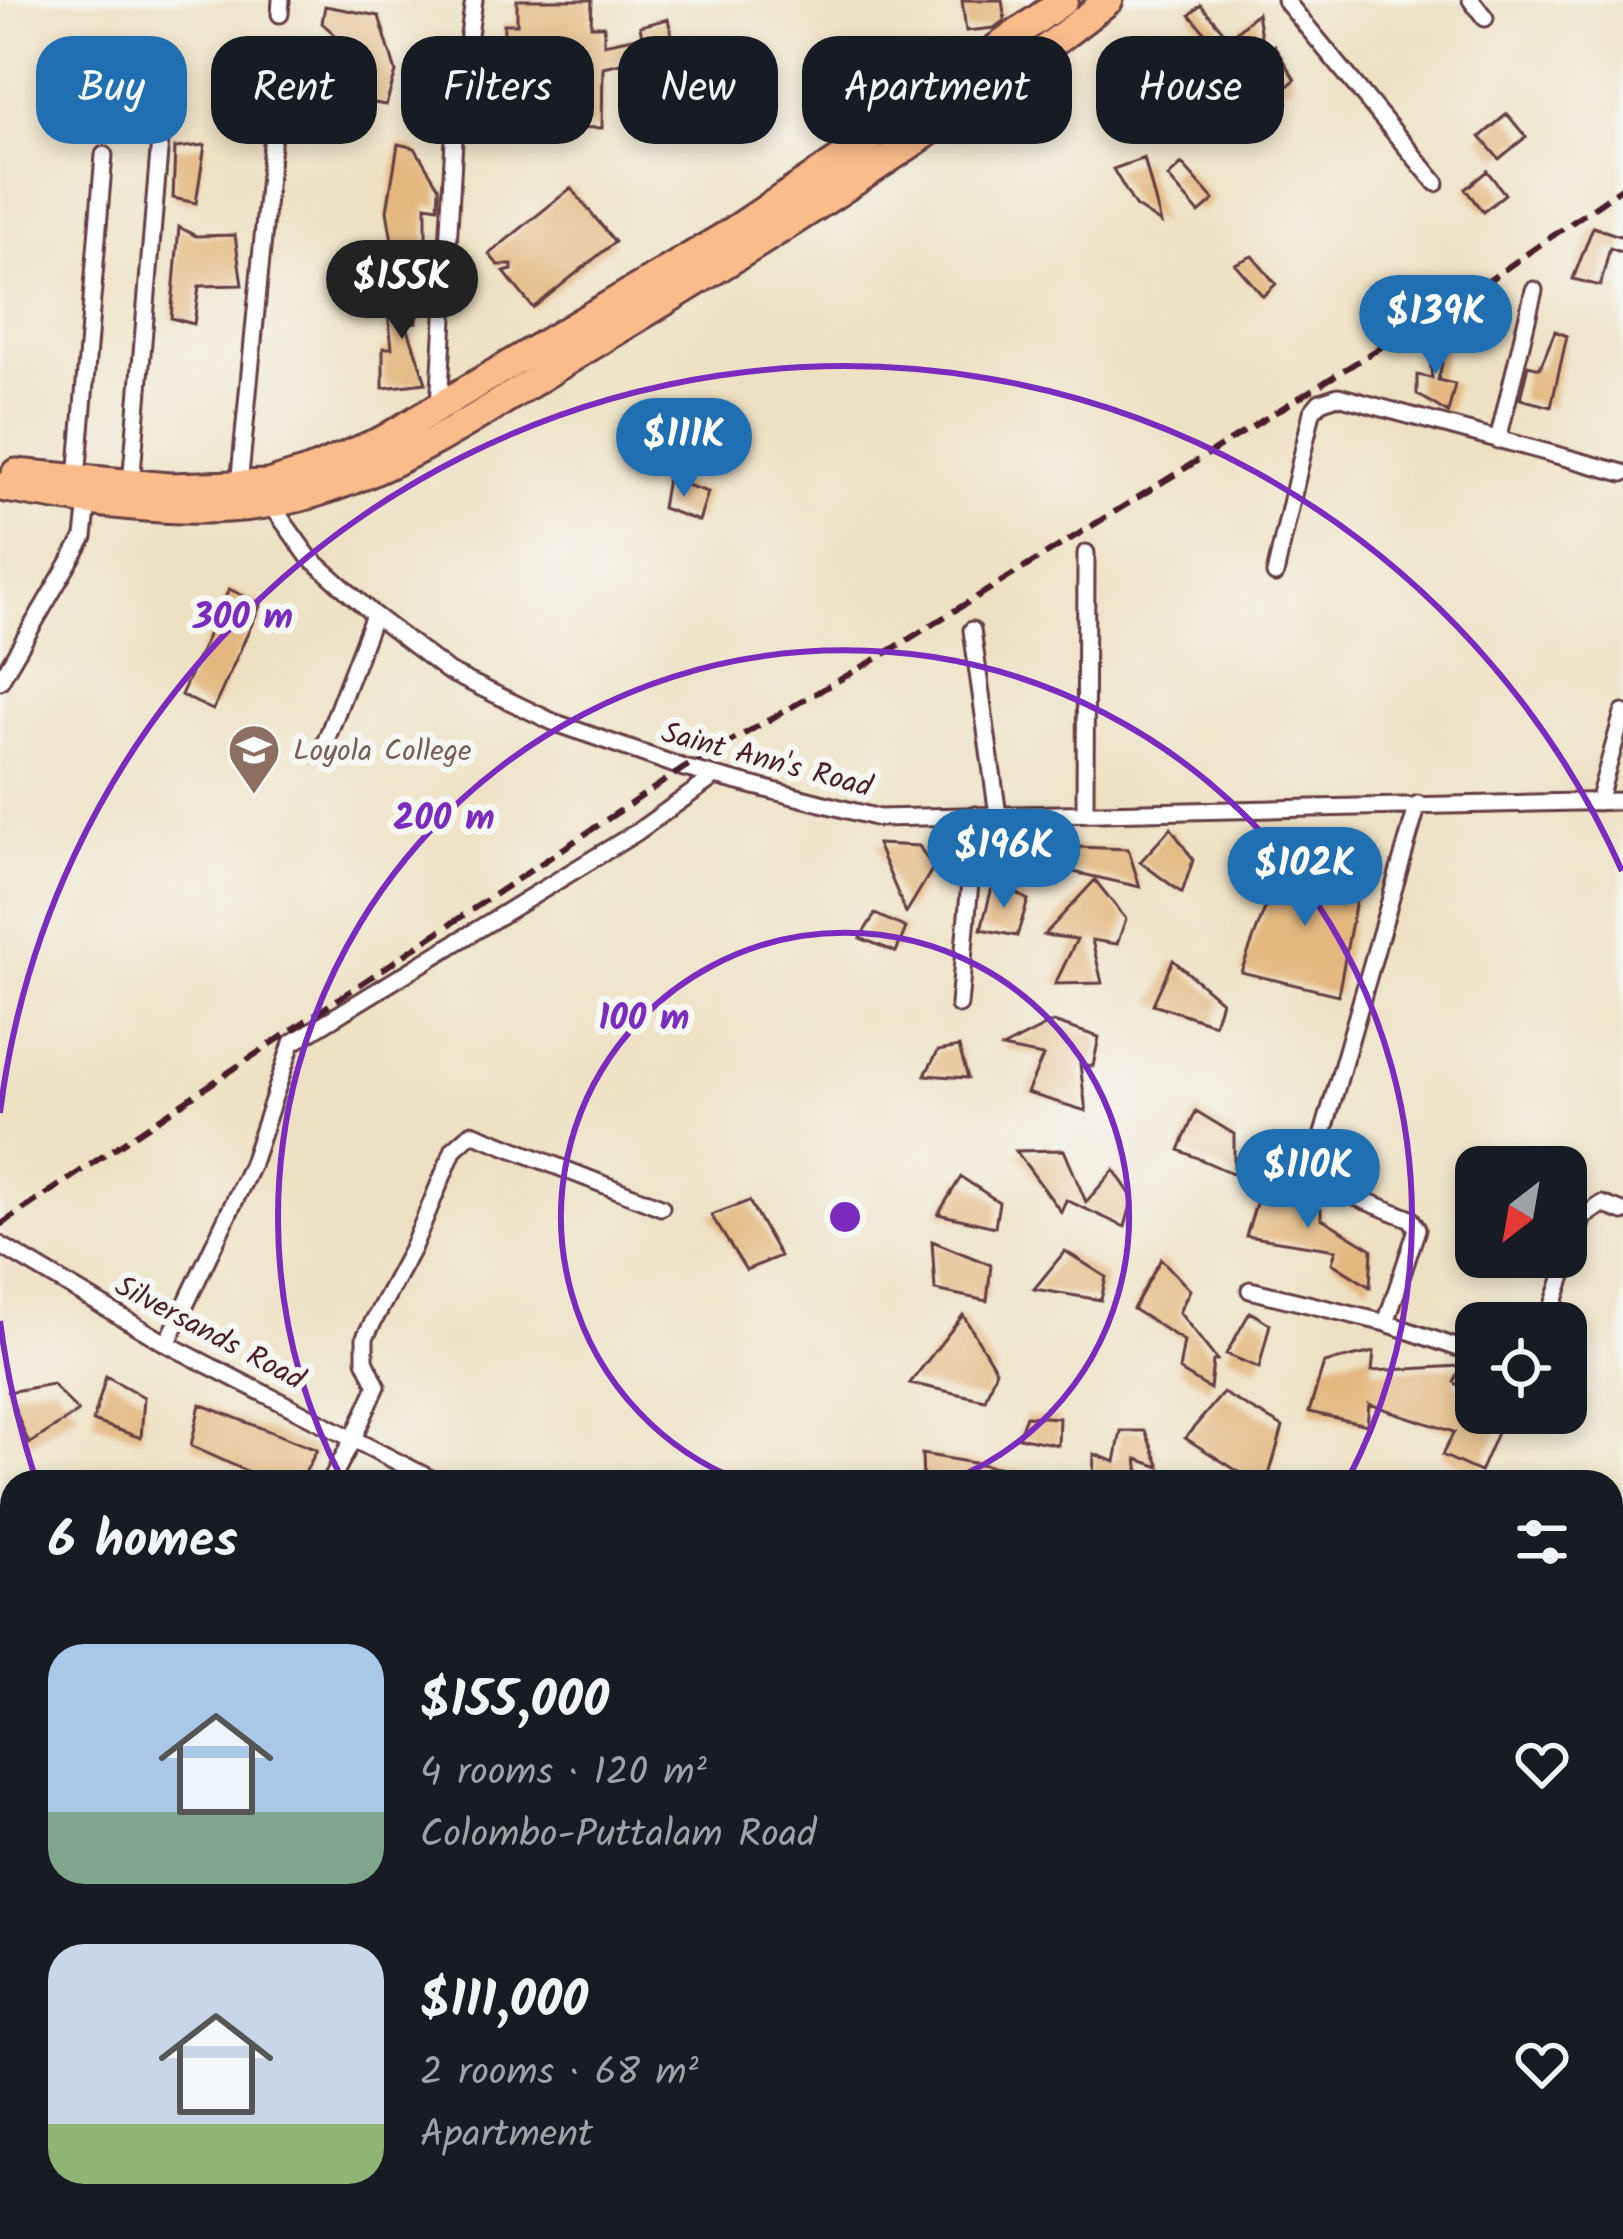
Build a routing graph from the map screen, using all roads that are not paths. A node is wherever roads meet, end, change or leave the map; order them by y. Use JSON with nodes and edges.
{"nodes":[{"id":1,"x":474,"y":0,"type":"edge"},
{"id":2,"x":1109,"y":0,"type":"edge"},
{"id":3,"x":1285,"y":0,"type":"edge"},
{"id":4,"x":1471,"y":0,"type":"edge"},
{"id":5,"x":1049,"y":5,"type":"edge"},
{"id":6,"x":1485,"y":18,"type":"dead end"},
{"id":7,"x":1052,"y":36,"type":"edge"},
{"id":8,"x":1062,"y":36,"type":"edge"},
{"id":9,"x":160,"y":144,"type":"edge"},
{"id":10,"x":274,"y":144,"type":"edge"},
{"id":11,"x":904,"y":144,"type":"edge"},
{"id":12,"x":104,"y":155,"type":"dead end"},
{"id":13,"x":1436,"y":183,"type":"dead end"},
{"id":14,"x":1534,"y":290,"type":"dead end"},
{"id":15,"x":439,"y":407,"type":"junction"},
{"id":16,"x":1498,"y":440,"type":"junction"},
{"id":17,"x":0,"y":472,"type":"edge"},
{"id":18,"x":1623,"y":473,"type":"edge"},
{"id":19,"x":131,"y":484,"type":"junction"},
{"id":20,"x":0,"y":487,"type":"edge"},
{"id":21,"x":82,"y":490,"type":"junction"},
{"id":22,"x":256,"y":491,"type":"junction"},
{"id":23,"x":1087,"y":553,"type":"dead end"},
{"id":24,"x":1275,"y":574,"type":"dead end"},
{"id":25,"x":374,"y":614,"type":"junction"},
{"id":26,"x":972,"y":630,"type":"dead end"},
{"id":27,"x":0,"y":681,"type":"edge"},
{"id":28,"x":1623,"y":713,"type":"edge"},
{"id":29,"x":320,"y":756,"type":"dead end"},
{"id":30,"x":714,"y":777,"type":"junction"},
{"id":31,"x":1623,"y":801,"type":"edge"},
{"id":32,"x":1598,"y":802,"type":"junction"},
{"id":33,"x":1418,"y":804,"type":"junction"},
{"id":34,"x":1085,"y":812,"type":"junction"},
{"id":35,"x":998,"y":814,"type":"junction"},
{"id":36,"x":976,"y":815,"type":"junction"},
{"id":37,"x":959,"y":1005,"type":"dead end"},
{"id":38,"x":662,"y":1207,"type":"dead end"},
{"id":39,"x":1623,"y":1212,"type":"edge"},
{"id":40,"x":0,"y":1244,"type":"edge"},
{"id":41,"x":1250,"y":1290,"type":"dead end"},
{"id":42,"x":1554,"y":1302,"type":"edge"},
{"id":43,"x":1385,"y":1323,"type":"junction"},
{"id":44,"x":167,"y":1344,"type":"junction"},
{"id":45,"x":1455,"y":1347,"type":"edge"},
{"id":46,"x":353,"y":1438,"type":"junction"},
{"id":47,"x":336,"y":1470,"type":"edge"},
{"id":48,"x":414,"y":1470,"type":"edge"}],
"edges":[{"from":1,"to":15,"type":"street"},
{"from":2,"to":8,"type":"highway"},
{"from":3,"to":13,"type":"street"},
{"from":4,"to":6,"type":"street"},
{"from":5,"to":7,"type":"street"},
{"from":5,"to":15,"type":"highway"},
{"from":9,"to":19,"type":"street"},
{"from":10,"to":22,"type":"street"},
{"from":11,"to":22,"type":"highway"},
{"from":12,"to":21,"type":"street"},
{"from":14,"to":16,"type":"street"},
{"from":15,"to":22,"type":"highway"},
{"from":16,"to":18,"type":"street"},
{"from":16,"to":24,"type":"street"},
{"from":17,"to":21,"type":"highway"},
{"from":19,"to":21,"type":"highway"},
{"from":19,"to":22,"type":"highway"},
{"from":20,"to":21,"type":"highway"},
{"from":21,"to":22,"type":"highway"},
{"from":21,"to":27,"type":"street"},
{"from":22,"to":25,"type":"street","name":"Saint Ann's Road"},
{"from":23,"to":34,"type":"street"},
{"from":25,"to":29,"type":"street"},
{"from":25,"to":30,"type":"street","name":"Saint Ann's Road"},
{"from":26,"to":35,"type":"street"},
{"from":28,"to":32,"type":"street"},
{"from":30,"to":36,"type":"street","name":"Saint Ann's Road"},
{"from":30,"to":44,"type":"street"},
{"from":31,"to":32,"type":"street","name":"Saint Ann's Road"},
{"from":32,"to":33,"type":"street","name":"Saint Ann's Road"},
{"from":33,"to":34,"type":"street","name":"Saint Ann's Road"},
{"from":33,"to":43,"type":"street"},
{"from":34,"to":35,"type":"street","name":"Saint Ann's Road"},
{"from":35,"to":36,"type":"street","name":"Saint Ann's Road"},
{"from":36,"to":37,"type":"street"},
{"from":38,"to":46,"type":"street"},
{"from":39,"to":42,"type":"street"},
{"from":40,"to":44,"type":"street","name":"Silversands Road"},
{"from":41,"to":43,"type":"street"},
{"from":43,"to":45,"type":"street"},
{"from":44,"to":46,"type":"street","name":"Silversands Road"},
{"from":46,"to":47,"type":"street"},
{"from":46,"to":48,"type":"street","name":"Silversands Road"}]}
